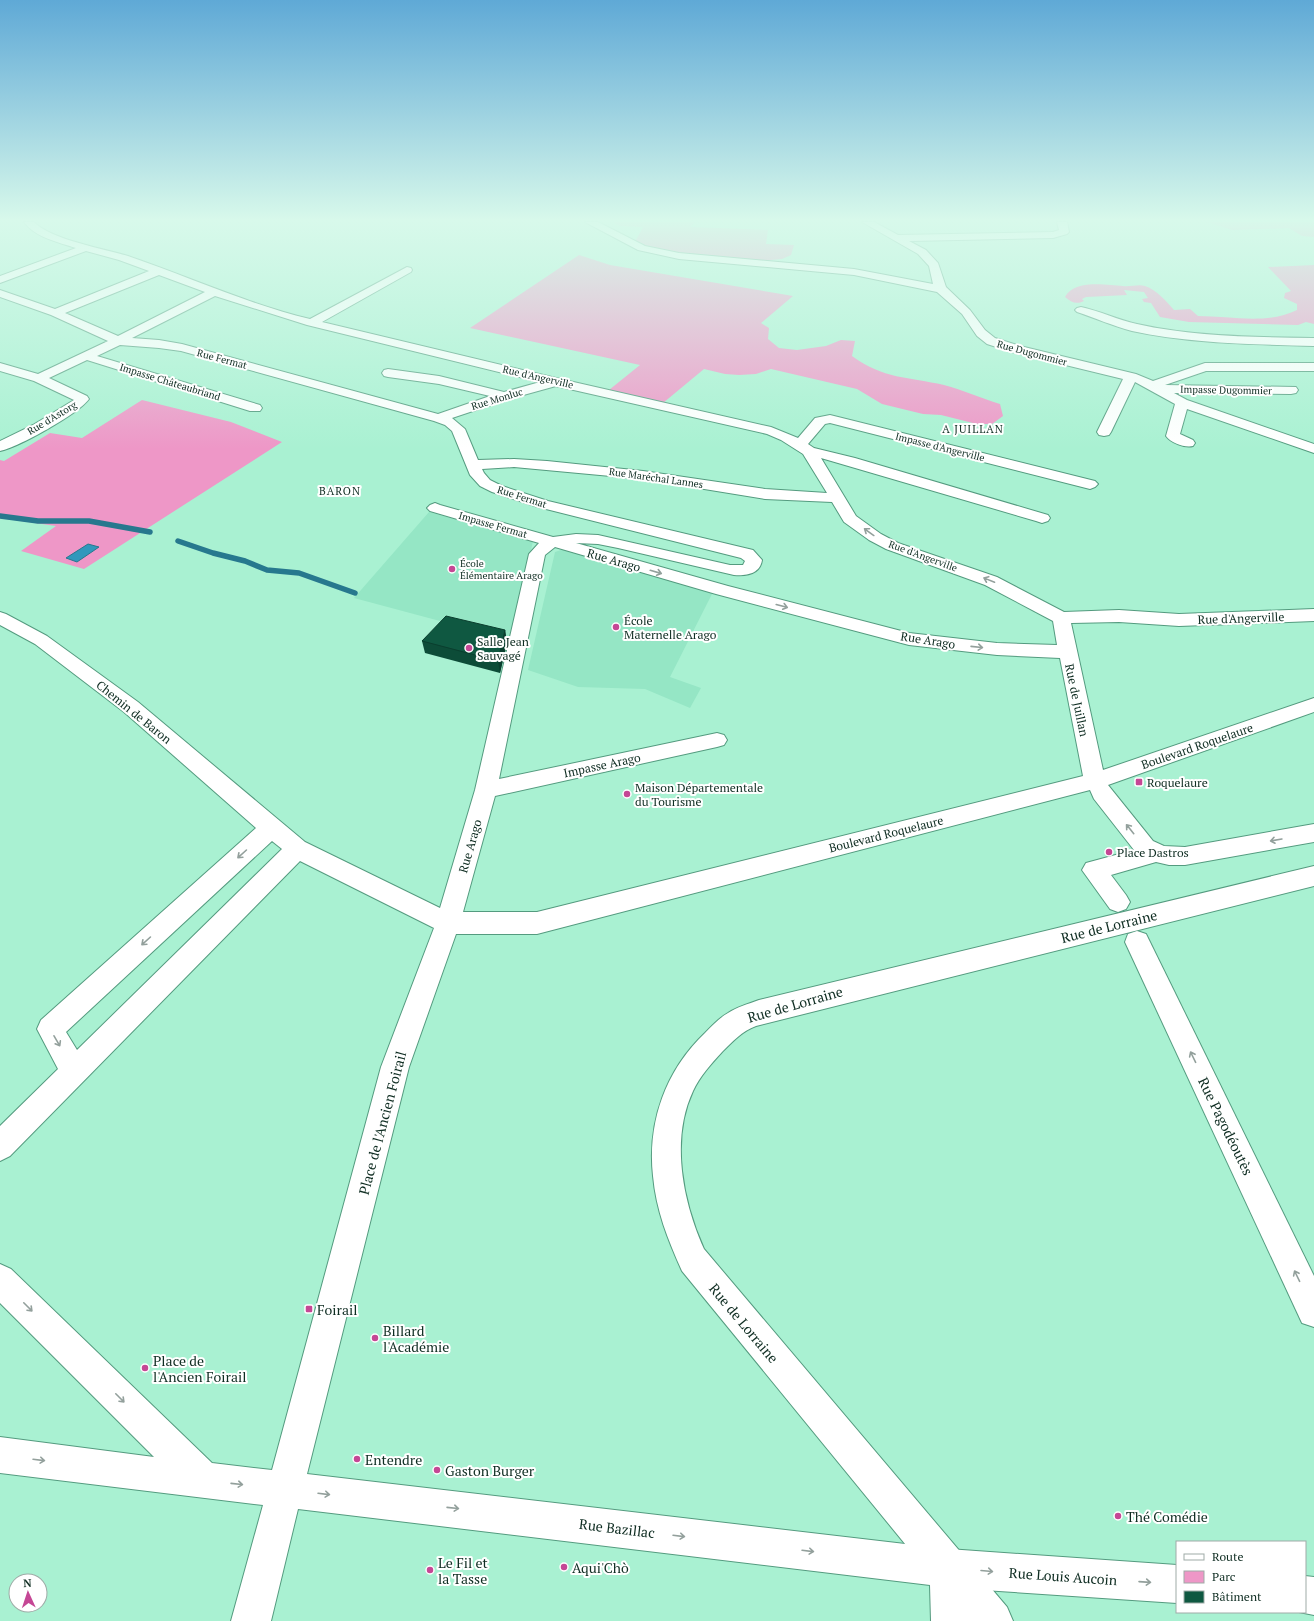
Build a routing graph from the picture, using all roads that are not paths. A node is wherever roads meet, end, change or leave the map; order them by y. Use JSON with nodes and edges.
{"nodes":[{"id":1,"x":13,"y":298,"type":"edge"},
{"id":2,"x":93,"y":298,"type":"edge"},
{"id":3,"x":203,"y":298,"type":"edge"},
{"id":4,"x":231,"y":298,"type":"edge"},
{"id":5,"x":357,"y":298,"type":"edge"},
{"id":6,"x":950,"y":298,"type":"edge"},
{"id":7,"x":1081,"y":310,"type":"dead end"},
{"id":8,"x":55,"y":313,"type":"junction"},
{"id":9,"x":311,"y":323,"type":"junction"},
{"id":10,"x":118,"y":341,"type":"junction"},
{"id":11,"x":1314,"y":342,"type":"edge"},
{"id":12,"x":85,"y":356,"type":"junction"},
{"id":13,"x":0,"y":367,"type":"edge"},
{"id":14,"x":1314,"y":367,"type":"edge"},
{"id":15,"x":388,"y":374,"type":"dead end"},
{"id":16,"x":1131,"y":377,"type":"junction"},
{"id":17,"x":39,"y":378,"type":"junction"},
{"id":18,"x":556,"y":382,"type":"junction"},
{"id":19,"x":1157,"y":387,"type":"junction"},
{"id":20,"x":1291,"y":390,"type":"dead end"},
{"id":21,"x":504,"y":396,"type":"junction"},
{"id":22,"x":1182,"y":403,"type":"junction"},
{"id":23,"x":255,"y":408,"type":"dead end"},
{"id":24,"x":439,"y":418,"type":"junction"},
{"id":25,"x":1104,"y":432,"type":"dead end"},
{"id":26,"x":1188,"y":443,"type":"dead end"},
{"id":27,"x":804,"y":447,"type":"junction"},
{"id":28,"x":0,"y":448,"type":"edge"},
{"id":29,"x":1314,"y":449,"type":"edge"},
{"id":30,"x":473,"y":465,"type":"junction"},
{"id":31,"x":1090,"y":484,"type":"dead end"},
{"id":32,"x":838,"y":498,"type":"junction"},
{"id":33,"x":435,"y":508,"type":"dead end"},
{"id":34,"x":1042,"y":518,"type":"dead end"},
{"id":35,"x":551,"y":542,"type":"junction"},
{"id":36,"x":1007,"y":588,"type":"junction"},
{"id":37,"x":1314,"y":615,"type":"edge"},
{"id":38,"x":1119,"y":616,"type":"junction"},
{"id":39,"x":0,"y":618,"type":"edge"},
{"id":40,"x":1061,"y":618,"type":"junction"},
{"id":41,"x":1067,"y":652,"type":"junction"},
{"id":42,"x":1314,"y":705,"type":"edge"},
{"id":43,"x":717,"y":740,"type":"dead end"},
{"id":44,"x":1095,"y":781,"type":"junction"},
{"id":45,"x":486,"y":790,"type":"junction"},
{"id":46,"x":265,"y":823,"type":"junction"},
{"id":47,"x":1314,"y":833,"type":"edge"},
{"id":48,"x":297,"y":849,"type":"junction"},
{"id":49,"x":1155,"y":853,"type":"junction"},
{"id":50,"x":1314,"y":876,"type":"edge"},
{"id":51,"x":1118,"y":902,"type":"dead end"},
{"id":52,"x":448,"y":923,"type":"junction"},
{"id":53,"x":1137,"y":942,"type":"dead end"},
{"id":54,"x":74,"y":1072,"type":"junction"},
{"id":55,"x":0,"y":1146,"type":"edge"},
{"id":56,"x":0,"y":1280,"type":"edge"},
{"id":57,"x":1314,"y":1311,"type":"edge"},
{"id":58,"x":0,"y":1455,"type":"edge"},
{"id":59,"x":204,"y":1481,"type":"junction"},
{"id":60,"x":285,"y":1489,"type":"junction"},
{"id":61,"x":948,"y":1568,"type":"junction"},
{"id":62,"x":1176,"y":1584,"type":"edge"},
{"id":63,"x":250,"y":1621,"type":"edge"},
{"id":64,"x":951,"y":1621,"type":"edge"},
{"id":65,"x":993,"y":1621,"type":"edge"}],
"edges":[{"from":1,"to":8,"type":"street"},
{"from":2,"to":8,"type":"street"},
{"from":3,"to":10,"type":"street"},
{"from":4,"to":9,"type":"street","name":"Rue d'Angerville"},
{"from":5,"to":9,"type":"street"},
{"from":6,"to":16,"type":"street","name":"Rue Dugommier"},
{"from":7,"to":11,"type":"street"},
{"from":8,"to":10,"type":"street"},
{"from":9,"to":18,"type":"street","name":"Rue d'Angerville"},
{"from":10,"to":12,"type":"street"},
{"from":10,"to":24,"type":"street","name":"Rue Fermat"},
{"from":12,"to":17,"type":"street"},
{"from":12,"to":23,"type":"street","name":"Impasse Châteaubriand"},
{"from":13,"to":17,"type":"street"},
{"from":14,"to":19,"type":"street"},
{"from":15,"to":21,"type":"street"},
{"from":16,"to":19,"type":"street","name":"Rue Dugommier"},
{"from":16,"to":25,"type":"street"},
{"from":17,"to":28,"type":"street","name":"Rue d'Astorg"},
{"from":18,"to":21,"type":"street","name":"Rue Monluc"},
{"from":18,"to":27,"type":"street","name":"Rue d'Angerville"},
{"from":19,"to":20,"type":"street","name":"Impasse Dugommier"},
{"from":19,"to":22,"type":"street","name":"Rue Dugommier"},
{"from":21,"to":24,"type":"street","name":"Rue Monluc"},
{"from":22,"to":26,"type":"street"},
{"from":22,"to":29,"type":"street","name":"Rue Dugommier"},
{"from":24,"to":30,"type":"street","name":"Rue Fermat"},
{"from":27,"to":31,"type":"street","name":"Impasse d'Angerville"},
{"from":27,"to":32,"type":"street","name":"Rue d'Angerville"},
{"from":27,"to":34,"type":"street"},
{"from":30,"to":32,"type":"street","name":"Rue Maréchal Lannes"},
{"from":30,"to":35,"type":"street","name":"Rue Fermat"},
{"from":36,"to":32,"type":"street","name":"Rue d'Angerville","one_way":true},
{"from":33,"to":35,"type":"street","name":"Impasse Fermat"},
{"from":35,"to":41,"type":"street","name":"Rue Arago","one_way":true},
{"from":35,"to":45,"type":"street","name":"Rue Arago"},
{"from":36,"to":38,"type":"street","name":"Rue d'Angerville"},
{"from":36,"to":40,"type":"street","name":"Rue d'Angerville"},
{"from":37,"to":38,"type":"street","name":"Rue d'Angerville"},
{"from":38,"to":40,"type":"street","name":"Rue d'Angerville"},
{"from":39,"to":46,"type":"street","name":"Chemin de Baron"},
{"from":40,"to":41,"type":"street","name":"Rue de Juillan"},
{"from":41,"to":44,"type":"street","name":"Rue de Juillan"},
{"from":42,"to":44,"type":"street","name":"Boulevard Roquelaure"},
{"from":43,"to":45,"type":"street","name":"Impasse Arago"},
{"from":49,"to":44,"type":"street","one_way":true},
{"from":44,"to":52,"type":"street","name":"Boulevard Roquelaure"},
{"from":45,"to":52,"type":"street","name":"Rue Arago"},
{"from":46,"to":48,"type":"street"},
{"from":46,"to":54,"type":"street","one_way":true},
{"from":47,"to":49,"type":"street","one_way":true},
{"from":48,"to":52,"type":"street"},
{"from":48,"to":54,"type":"street"},
{"from":49,"to":51,"type":"street"},
{"from":50,"to":61,"type":"street","name":"Rue de Lorraine"},
{"from":52,"to":60,"type":"street","name":"Place de l'Ancien Foirail"},
{"from":57,"to":53,"type":"street","name":"Rue Pagodéoutès","one_way":true},
{"from":54,"to":55,"type":"street"},
{"from":56,"to":59,"type":"street","one_way":true},
{"from":58,"to":59,"type":"street","one_way":true},
{"from":59,"to":60,"type":"street","one_way":true},
{"from":60,"to":61,"type":"street","name":"Rue Bazillac","one_way":true},
{"from":60,"to":63,"type":"street","name":"Place de l'Ancien Foirail"},
{"from":61,"to":62,"type":"street","name":"Rue Louis Aucoin","one_way":true},
{"from":61,"to":64,"type":"street"},
{"from":61,"to":65,"type":"street","name":"Rue de Lorraine"}]}
